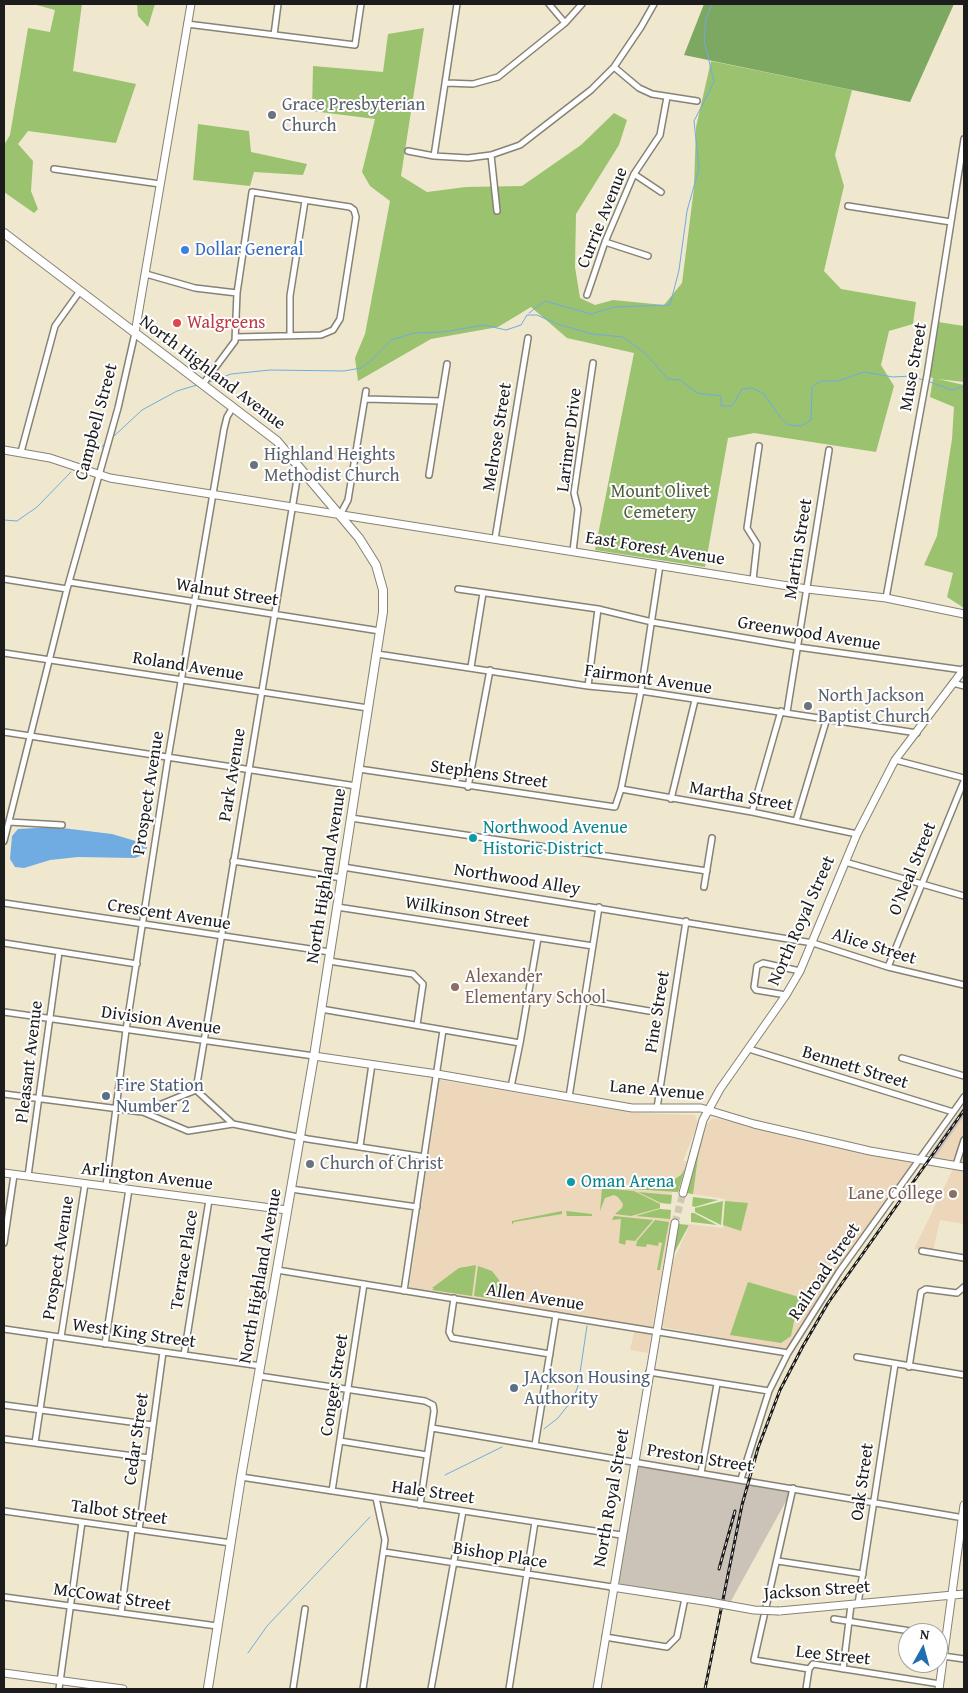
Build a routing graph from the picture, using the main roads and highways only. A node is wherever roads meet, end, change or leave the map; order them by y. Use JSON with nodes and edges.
{"nodes":[{"id":1,"x":4,"y":233,"type":"edge"},
{"id":2,"x":199,"y":1689,"type":"edge"},
{"id":3,"x":209,"y":1689,"type":"edge"}],
"edges":[{"from":1,"to":3,"type":"main road","name":"North Highland Avenue"},
{"from":2,"to":3,"type":"main road"}]}
